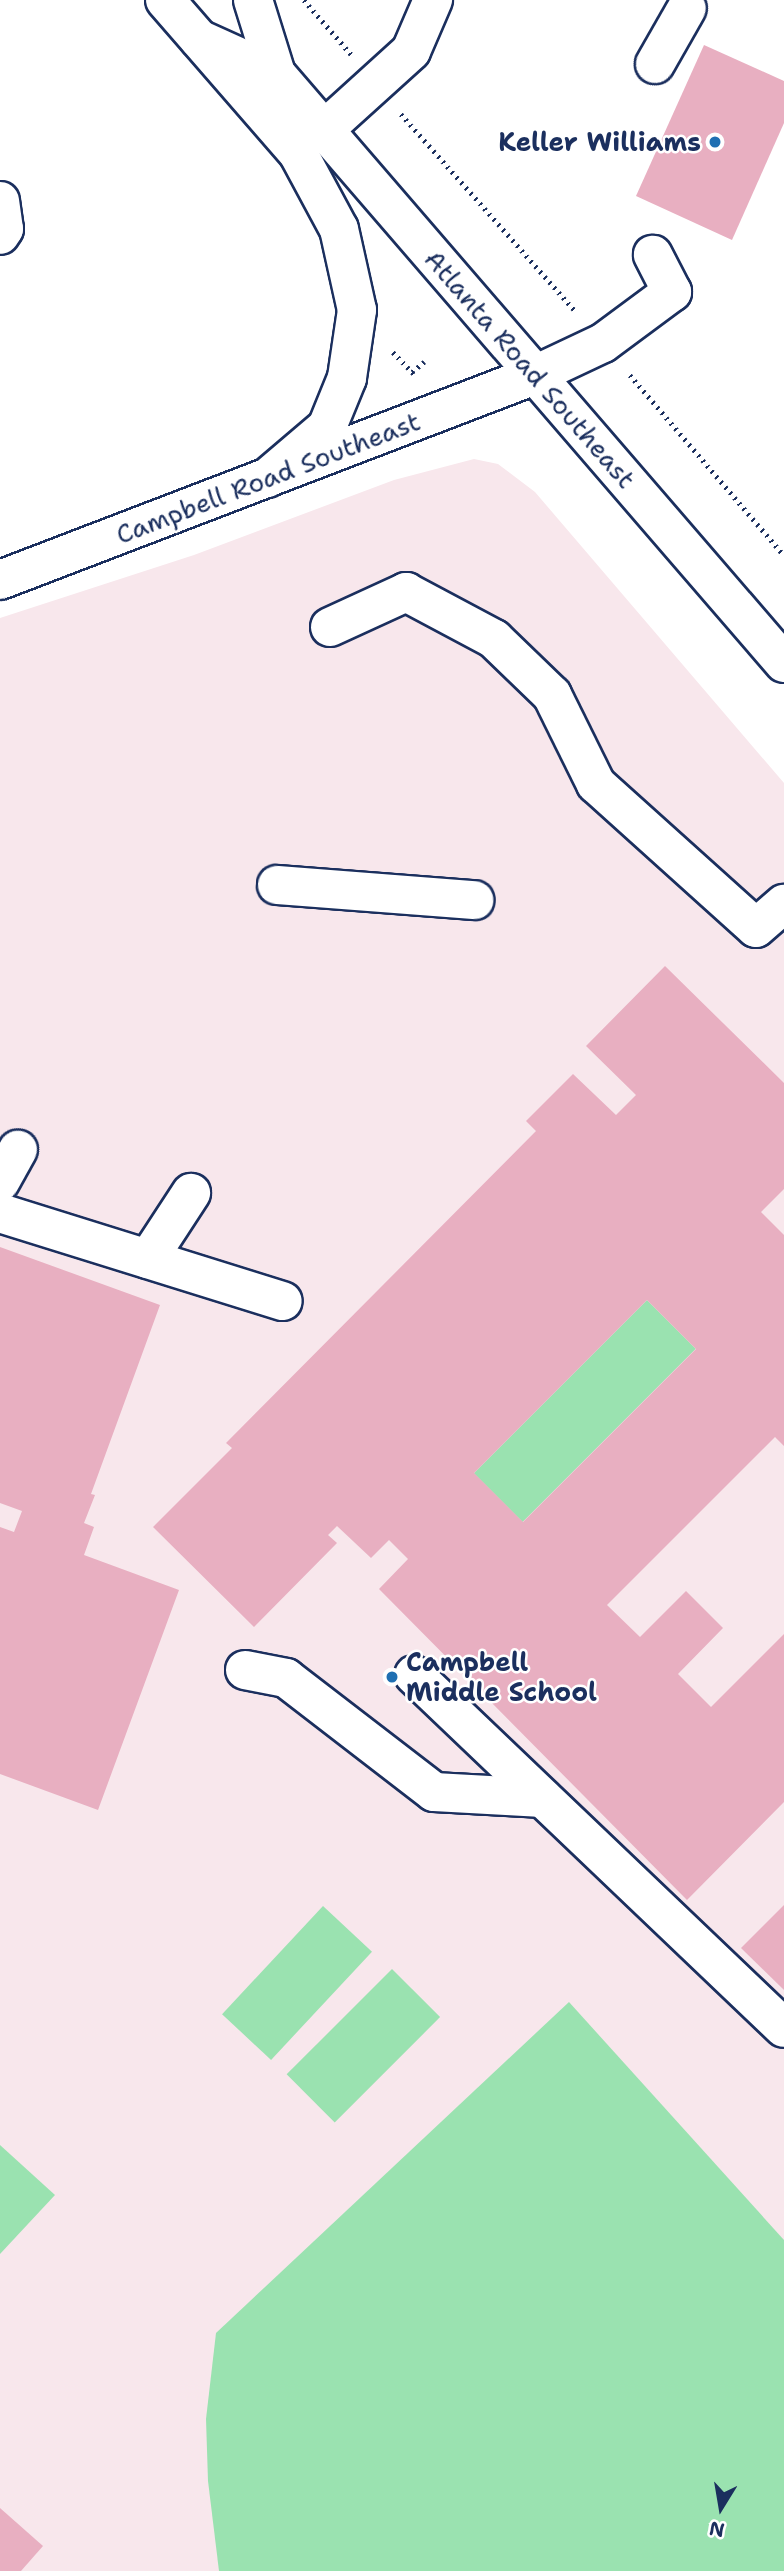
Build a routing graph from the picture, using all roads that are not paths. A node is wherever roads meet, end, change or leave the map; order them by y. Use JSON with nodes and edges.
{"nodes":[{"id":1,"x":165,"y":0,"type":"edge"},
{"id":2,"x":253,"y":0,"type":"edge"},
{"id":3,"x":433,"y":0,"type":"edge"},
{"id":4,"x":687,"y":8,"type":"dead end"},
{"id":5,"x":199,"y":39,"type":"junction"},
{"id":6,"x":655,"y":64,"type":"dead end"},
{"id":7,"x":276,"y":74,"type":"junction"},
{"id":8,"x":325,"y":129,"type":"junction"},
{"id":9,"x":0,"y":201,"type":"edge"},
{"id":10,"x":0,"y":235,"type":"edge"},
{"id":11,"x":653,"y":255,"type":"dead end"},
{"id":12,"x":535,"y":375,"type":"junction"},
{"id":13,"x":267,"y":478,"type":"junction"},
{"id":14,"x":0,"y":580,"type":"edge"},
{"id":15,"x":330,"y":627,"type":"dead end"},
{"id":16,"x":784,"y":663,"type":"edge"},
{"id":17,"x":276,"y":885,"type":"dead end"},
{"id":18,"x":474,"y":900,"type":"dead end"},
{"id":19,"x":784,"y":904,"type":"edge"},
{"id":20,"x":191,"y":1193,"type":"dead end"},
{"id":21,"x":0,"y":1213,"type":"edge"},
{"id":22,"x":148,"y":1259,"type":"junction"},
{"id":23,"x":283,"y":1301,"type":"dead end"},
{"id":24,"x":245,"y":1670,"type":"dead end"},
{"id":25,"x":414,"y":1675,"type":"dead end"},
{"id":26,"x":543,"y":1798,"type":"junction"},
{"id":27,"x":784,"y":2028,"type":"edge"}],
"edges":[{"from":1,"to":5,"type":"main road","name":"Atlanta Road Southeast"},
{"from":2,"to":7,"type":"main road","name":"Atlanta Road Southeast"},
{"from":3,"to":8,"type":"main road"},
{"from":4,"to":6,"type":"main road"},
{"from":5,"to":7,"type":"main road","name":"Atlanta Road Southeast"},
{"from":5,"to":13,"type":"main road"},
{"from":7,"to":8,"type":"main road","name":"Atlanta Road Southeast"},
{"from":8,"to":12,"type":"main road","name":"Atlanta Road Southeast"},
{"from":9,"to":10,"type":"main road"},
{"from":11,"to":12,"type":"main road","name":"Campbell Road Southeast"},
{"from":12,"to":13,"type":"main road","name":"Campbell Road Southeast"},
{"from":12,"to":16,"type":"main road","name":"Atlanta Road Southeast"},
{"from":13,"to":14,"type":"main road","name":"Campbell Road Southeast"},
{"from":15,"to":19,"type":"main road"},
{"from":17,"to":18,"type":"main road"},
{"from":20,"to":22,"type":"main road"},
{"from":21,"to":22,"type":"main road"},
{"from":22,"to":23,"type":"main road"},
{"from":24,"to":26,"type":"main road"},
{"from":25,"to":26,"type":"main road"},
{"from":26,"to":27,"type":"main road"}]}
